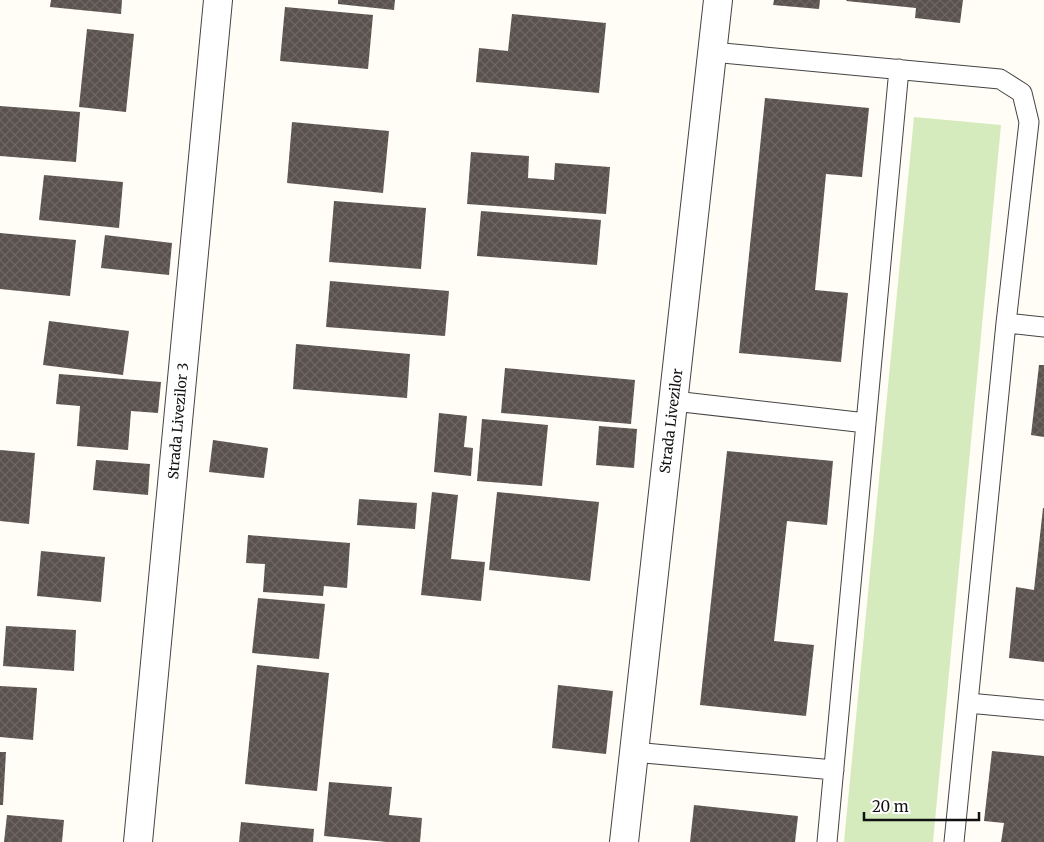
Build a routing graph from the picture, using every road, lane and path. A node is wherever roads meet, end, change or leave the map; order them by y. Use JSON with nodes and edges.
{"nodes":[{"id":1,"x":218,"y":0,"type":"edge"},
{"id":2,"x":718,"y":0,"type":"edge"},
{"id":3,"x":712,"y":52,"type":"junction"},
{"id":4,"x":899,"y":68,"type":"junction"},
{"id":5,"x":1006,"y":323,"type":"junction"},
{"id":6,"x":1044,"y":327,"type":"edge"},
{"id":7,"x":674,"y":401,"type":"junction"},
{"id":8,"x":866,"y":423,"type":"junction"},
{"id":9,"x":968,"y":703,"type":"junction"},
{"id":10,"x":1044,"y":710,"type":"edge"},
{"id":11,"x":633,"y":752,"type":"junction"},
{"id":12,"x":834,"y":770,"type":"junction"},
{"id":13,"x":138,"y":842,"type":"edge"},
{"id":14,"x":624,"y":842,"type":"edge"},
{"id":15,"x":826,"y":842,"type":"edge"},
{"id":16,"x":954,"y":842,"type":"edge"}],
"edges":[{"from":1,"to":13,"type":"street","name":"Strada Livezilor 3"},
{"from":2,"to":3,"type":"street","name":"Strada Livezilor"},
{"from":3,"to":4,"type":"lane"},
{"from":3,"to":7,"type":"street","name":"Strada Livezilor"},
{"from":4,"to":5,"type":"lane"},
{"from":4,"to":8,"type":"lane"},
{"from":5,"to":6,"type":"lane"},
{"from":5,"to":9,"type":"lane"},
{"from":7,"to":8,"type":"lane"},
{"from":7,"to":11,"type":"street","name":"Strada Livezilor"},
{"from":8,"to":12,"type":"lane"},
{"from":9,"to":10,"type":"lane"},
{"from":9,"to":16,"type":"lane"},
{"from":11,"to":12,"type":"lane"},
{"from":11,"to":14,"type":"street","name":"Strada Livezilor"},
{"from":12,"to":15,"type":"lane"}]}
